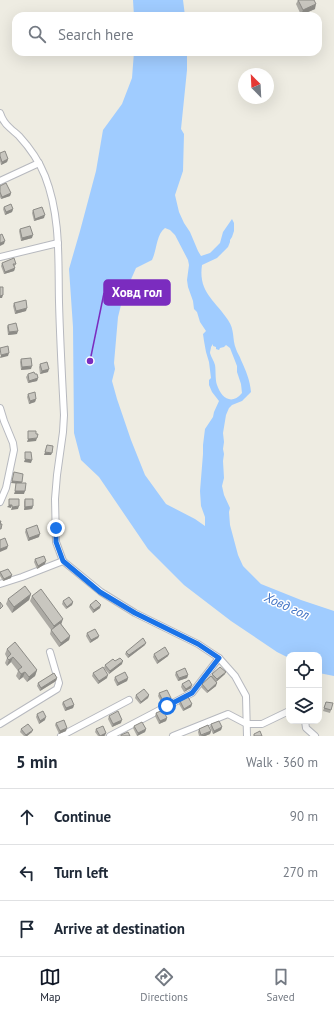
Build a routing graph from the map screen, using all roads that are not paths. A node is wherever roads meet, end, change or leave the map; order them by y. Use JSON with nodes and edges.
{"nodes":[{"id":1,"x":0,"y":113,"type":"edge"},
{"id":2,"x":39,"y":163,"type":"junction"},
{"id":3,"x":0,"y":181,"type":"edge"},
{"id":4,"x":58,"y":243,"type":"junction"},
{"id":5,"x":0,"y":257,"type":"edge"},
{"id":6,"x":0,"y":408,"type":"edge"},
{"id":7,"x":0,"y":502,"type":"edge"},
{"id":8,"x":63,"y":561,"type":"junction"},
{"id":9,"x":0,"y":584,"type":"edge"},
{"id":10,"x":50,"y":652,"type":"dead end"},
{"id":11,"x":219,"y":658,"type":"junction"},
{"id":12,"x":129,"y":700,"type":"dead end"},
{"id":13,"x":286,"y":712,"type":"edge"},
{"id":14,"x":0,"y":724,"type":"edge"},
{"id":15,"x":247,"y":724,"type":"junction"},
{"id":16,"x":305,"y":724,"type":"edge"},
{"id":17,"x":61,"y":736,"type":"edge"},
{"id":18,"x":110,"y":736,"type":"edge"},
{"id":19,"x":174,"y":736,"type":"edge"},
{"id":20,"x":247,"y":736,"type":"edge"},
{"id":21,"x":315,"y":736,"type":"edge"}],
"edges":[{"from":1,"to":2,"type":"street"},
{"from":2,"to":3,"type":"street"},
{"from":2,"to":4,"type":"street"},
{"from":4,"to":5,"type":"street"},
{"from":4,"to":8,"type":"street"},
{"from":6,"to":7,"type":"street"},
{"from":8,"to":9,"type":"street"},
{"from":8,"to":11,"type":"street"},
{"from":10,"to":14,"type":"street"},
{"from":11,"to":15,"type":"street"},
{"from":11,"to":18,"type":"street"},
{"from":12,"to":17,"type":"street"},
{"from":13,"to":15,"type":"street"},
{"from":15,"to":19,"type":"street"},
{"from":15,"to":20,"type":"street"},
{"from":16,"to":21,"type":"street"}]}
